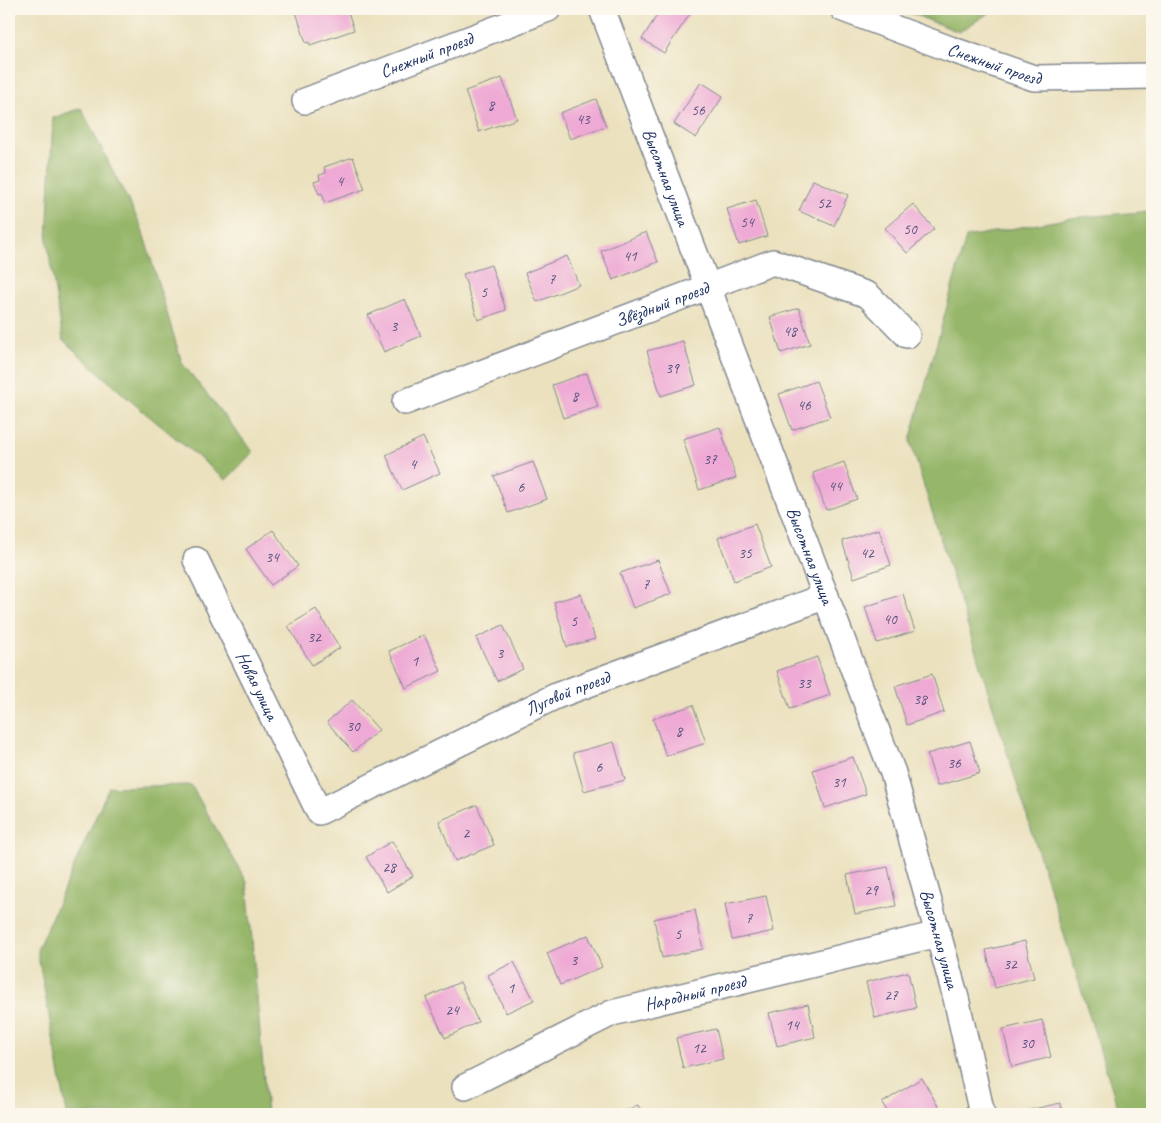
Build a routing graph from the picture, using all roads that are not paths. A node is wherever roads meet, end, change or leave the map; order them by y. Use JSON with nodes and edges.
{"nodes":[{"id":1,"x":548,"y":9,"type":"edge"},
{"id":2,"x":602,"y":9,"type":"edge"},
{"id":3,"x":843,"y":9,"type":"edge"},
{"id":4,"x":1152,"y":76,"type":"edge"},
{"id":5,"x":304,"y":101,"type":"dead end"},
{"id":6,"x":708,"y":288,"type":"junction"},
{"id":7,"x":908,"y":334,"type":"dead end"},
{"id":8,"x":405,"y":402,"type":"dead end"},
{"id":9,"x":196,"y":560,"type":"dead end"},
{"id":10,"x":826,"y":596,"type":"junction"},
{"id":11,"x":319,"y":812,"type":"joint"},
{"id":12,"x":938,"y":934,"type":"junction"},
{"id":13,"x":465,"y":1087,"type":"dead end"},
{"id":14,"x":982,"y":1114,"type":"edge"}],
"edges":[{"from":1,"to":5,"type":"street","name":"Снежный проезд"},
{"from":2,"to":6,"type":"street","name":"Высотная улица"},
{"from":3,"to":4,"type":"street","name":"Снежный проезд"},
{"from":6,"to":7,"type":"street","name":"Звёздный проезд"},
{"from":6,"to":8,"type":"street","name":"Звёздный проезд"},
{"from":6,"to":10,"type":"street","name":"Высотная улица"},
{"from":9,"to":11,"type":"street","name":"Новая улица"},
{"from":10,"to":11,"type":"street","name":"Луговой проезд"},
{"from":10,"to":12,"type":"street","name":"Высотная улица"},
{"from":12,"to":13,"type":"street","name":"Народный проезд"},
{"from":12,"to":14,"type":"street","name":"Высотная улица"}]}
